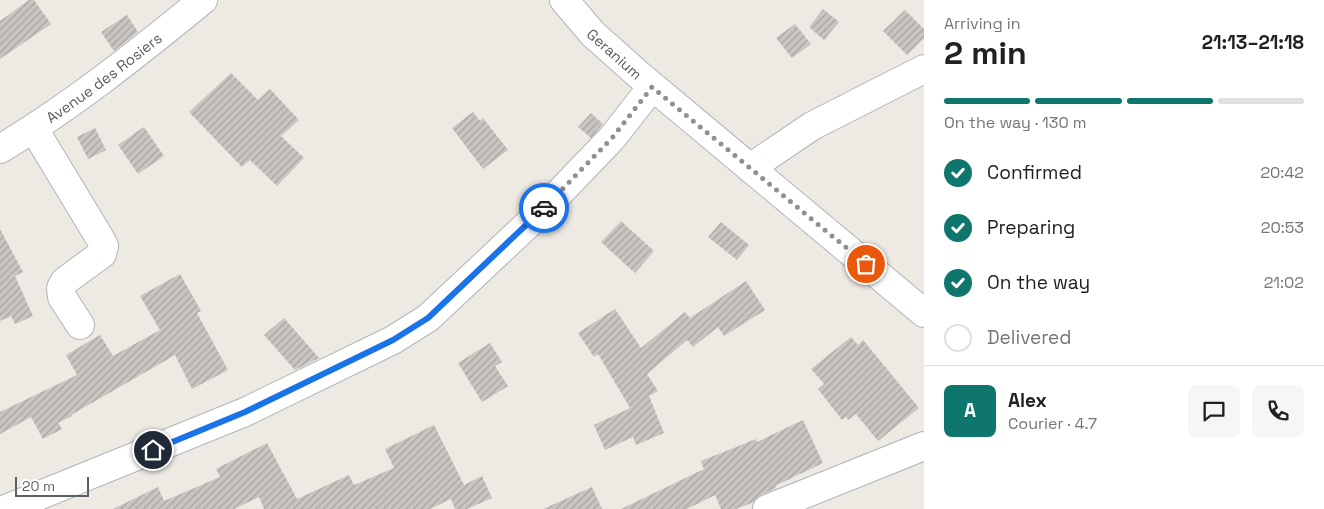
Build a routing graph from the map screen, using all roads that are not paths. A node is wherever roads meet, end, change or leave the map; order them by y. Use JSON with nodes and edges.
{"nodes":[{"id":1,"x":203,"y":0,"type":"edge"},
{"id":2,"x":564,"y":0,"type":"edge"},
{"id":3,"x":924,"y":69,"type":"edge"},
{"id":4,"x":652,"y":87,"type":"junction"},
{"id":5,"x":34,"y":129,"type":"junction"},
{"id":6,"x":0,"y":149,"type":"edge"},
{"id":7,"x":750,"y":168,"type":"junction"},
{"id":8,"x":924,"y":313,"type":"edge"},
{"id":9,"x":80,"y":326,"type":"dead end"},
{"id":10,"x":924,"y":446,"type":"edge"},
{"id":11,"x":6,"y":509,"type":"edge"},
{"id":12,"x":767,"y":509,"type":"edge"}],
"edges":[{"from":1,"to":5,"type":"street","name":"Avenue des Rosiers"},
{"from":2,"to":4,"type":"street","name":"Geranium"},
{"from":3,"to":7,"type":"street"},
{"from":4,"to":7,"type":"street","name":"Geranium"},
{"from":4,"to":11,"type":"street"},
{"from":5,"to":6,"type":"street","name":"Avenue des Rosiers"},
{"from":5,"to":9,"type":"street"},
{"from":7,"to":8,"type":"street","name":"Geranium"},
{"from":10,"to":12,"type":"street"}]}
